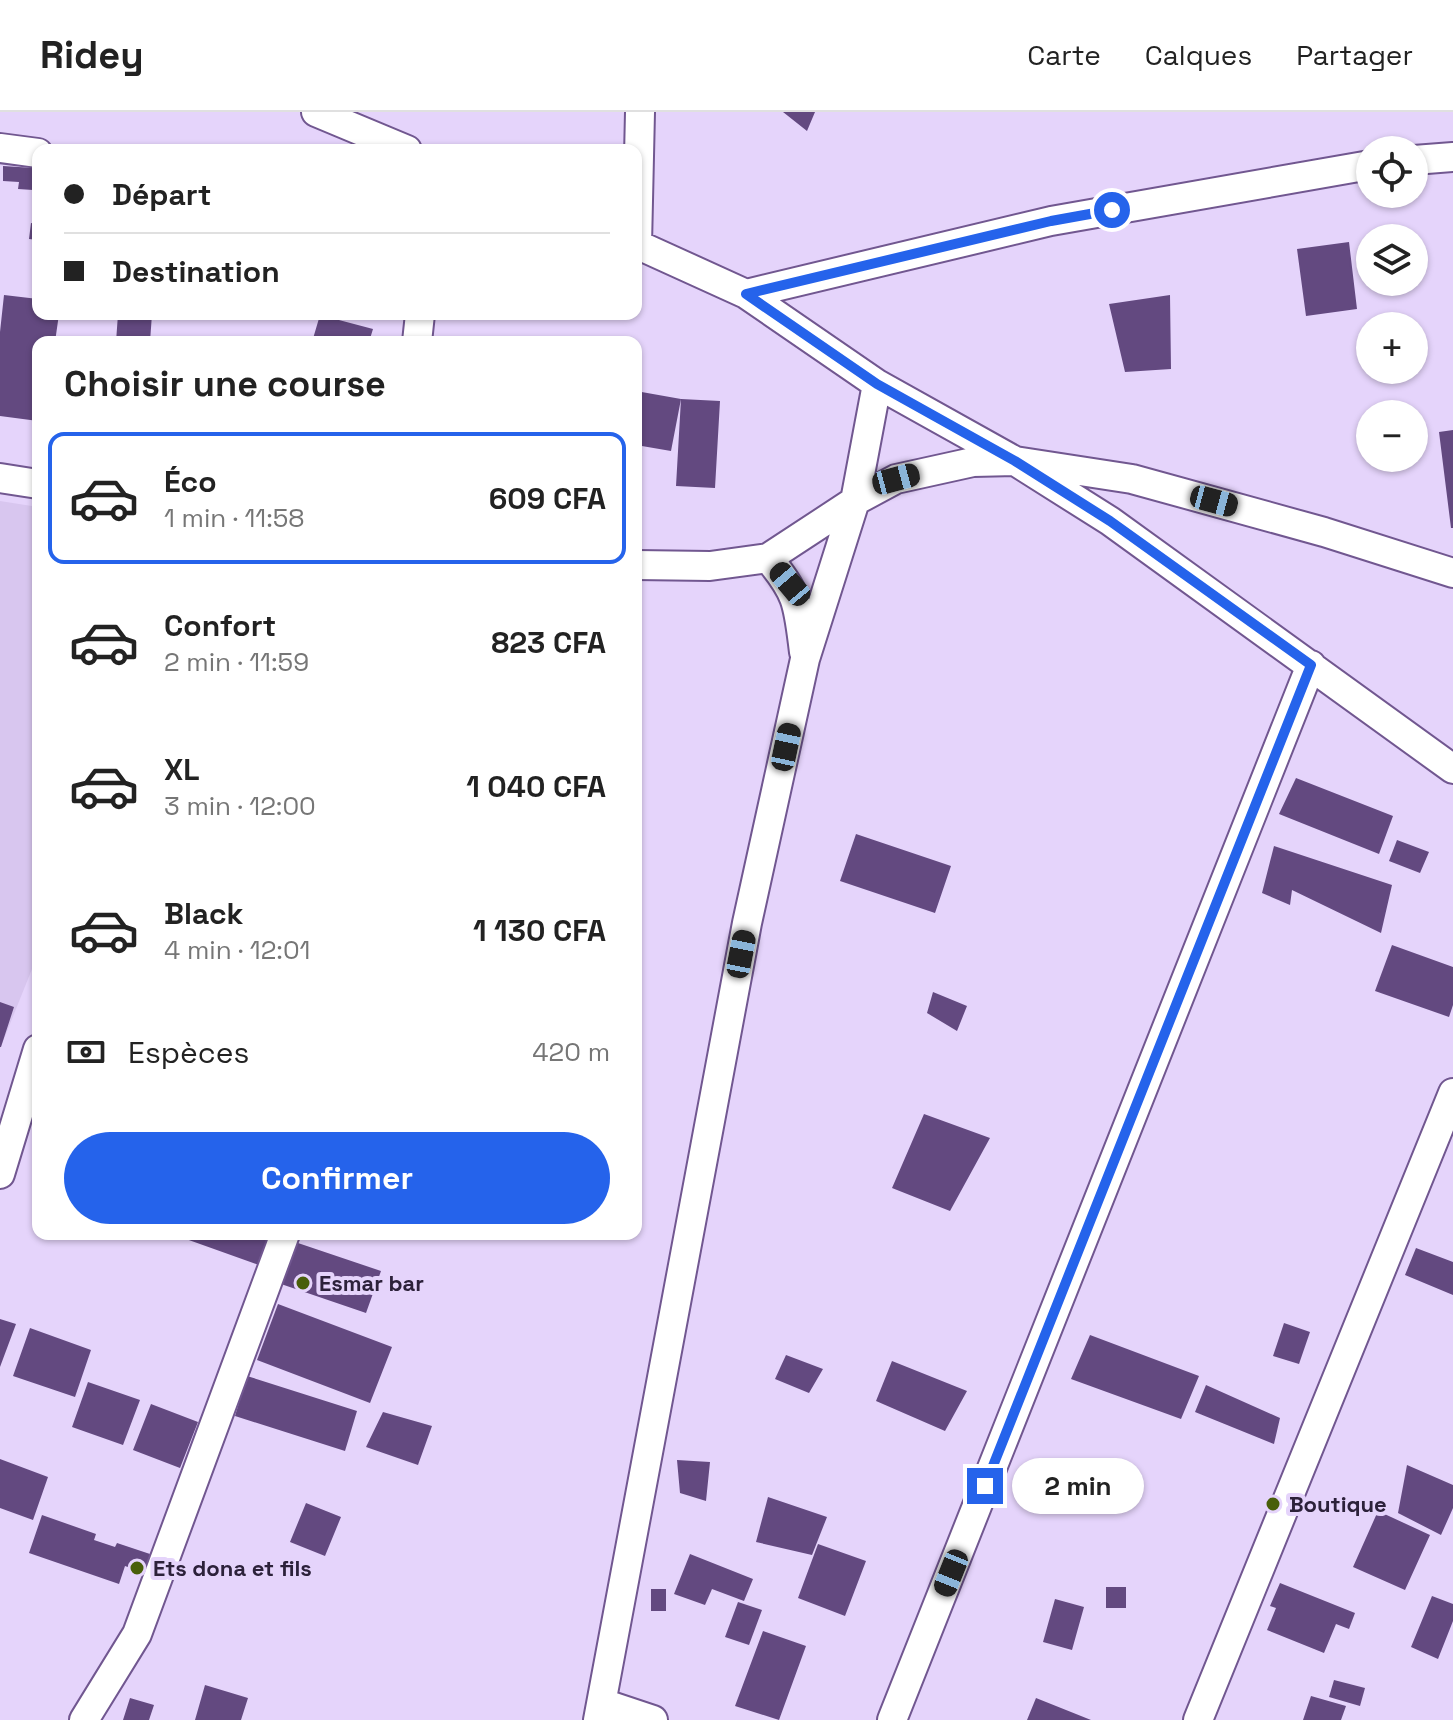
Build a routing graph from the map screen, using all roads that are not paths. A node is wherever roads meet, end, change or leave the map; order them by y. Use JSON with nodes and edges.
{"nodes":[{"id":1,"x":316,"y":112,"type":"edge"},
{"id":2,"x":640,"y":112,"type":"edge"},
{"id":3,"x":393,"y":144,"type":"edge"},
{"id":4,"x":639,"y":144,"type":"edge"},
{"id":5,"x":0,"y":148,"type":"edge"},
{"id":6,"x":32,"y":152,"type":"edge"},
{"id":7,"x":1453,"y":157,"type":"edge"},
{"id":8,"x":1428,"y":159,"type":"edge"},
{"id":9,"x":1356,"y":167,"type":"edge"},
{"id":10,"x":642,"y":248,"type":"edge"},
{"id":11,"x":746,"y":294,"type":"junction"},
{"id":12,"x":877,"y":384,"type":"junction"},
{"id":13,"x":1015,"y":461,"type":"junction"},
{"id":14,"x":0,"y":478,"type":"edge"},
{"id":15,"x":32,"y":483,"type":"edge"},
{"id":16,"x":855,"y":501,"type":"junction"},
{"id":17,"x":768,"y":558,"type":"junction"},
{"id":18,"x":642,"y":565,"type":"edge"},
{"id":19,"x":1453,"y":573,"type":"edge"},
{"id":20,"x":805,"y":659,"type":"junction"},
{"id":21,"x":1311,"y":665,"type":"junction"},
{"id":22,"x":1453,"y":769,"type":"edge"},
{"id":23,"x":32,"y":1069,"type":"edge"},
{"id":24,"x":1453,"y":1093,"type":"edge"},
{"id":25,"x":0,"y":1174,"type":"edge"},
{"id":26,"x":283,"y":1240,"type":"edge"},
{"id":27,"x":600,"y":1712,"type":"edge"},
{"id":28,"x":84,"y":1720,"type":"edge"},
{"id":29,"x":653,"y":1720,"type":"edge"},
{"id":30,"x":892,"y":1720,"type":"edge"},
{"id":31,"x":1198,"y":1720,"type":"edge"}],
"edges":[{"from":1,"to":3,"type":"street"},
{"from":2,"to":4,"type":"street"},
{"from":5,"to":6,"type":"street"},
{"from":7,"to":8,"type":"street"},
{"from":9,"to":11,"type":"street"},
{"from":10,"to":11,"type":"street"},
{"from":11,"to":12,"type":"street"},
{"from":12,"to":13,"type":"street"},
{"from":12,"to":16,"type":"street"},
{"from":13,"to":16,"type":"street"},
{"from":13,"to":19,"type":"street"},
{"from":13,"to":21,"type":"street"},
{"from":14,"to":15,"type":"street"},
{"from":16,"to":17,"type":"street"},
{"from":16,"to":20,"type":"street"},
{"from":17,"to":18,"type":"street"},
{"from":17,"to":20,"type":"street"},
{"from":20,"to":27,"type":"street"},
{"from":21,"to":22,"type":"street"},
{"from":21,"to":30,"type":"street"},
{"from":23,"to":25,"type":"street"},
{"from":24,"to":31,"type":"street"},
{"from":26,"to":28,"type":"street"},
{"from":27,"to":29,"type":"street"}]}
